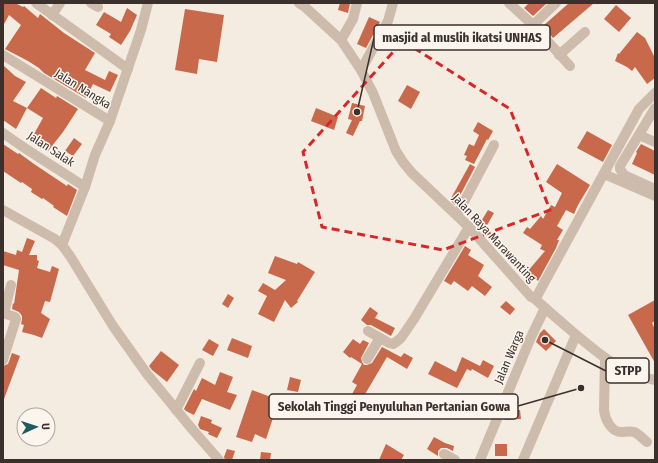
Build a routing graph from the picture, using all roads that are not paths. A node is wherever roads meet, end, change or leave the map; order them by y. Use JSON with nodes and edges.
{"nodes":[{"id":1,"x":36,"y":3,"type":"edge"},
{"id":2,"x":60,"y":3,"type":"edge"},
{"id":3,"x":148,"y":3,"type":"edge"},
{"id":4,"x":299,"y":3,"type":"edge"},
{"id":5,"x":357,"y":3,"type":"edge"},
{"id":6,"x":393,"y":3,"type":"edge"},
{"id":7,"x":509,"y":3,"type":"edge"},
{"id":8,"x":556,"y":3,"type":"edge"},
{"id":9,"x":52,"y":15,"type":"junction"},
{"id":10,"x":533,"y":25,"type":"junction"},
{"id":11,"x":585,"y":32,"type":"dead end"},
{"id":12,"x":341,"y":40,"type":"junction"},
{"id":13,"x":3,"y":55,"type":"edge"},
{"id":14,"x":560,"y":55,"type":"junction"},
{"id":15,"x":570,"y":66,"type":"dead end"},
{"id":16,"x":128,"y":69,"type":"junction"},
{"id":17,"x":361,"y":70,"type":"junction"},
{"id":18,"x":655,"y":93,"type":"edge"},
{"id":19,"x":655,"y":108,"type":"edge"},
{"id":20,"x":110,"y":121,"type":"junction"},
{"id":21,"x":3,"y":132,"type":"edge"},
{"id":22,"x":639,"y":135,"type":"junction"},
{"id":23,"x":655,"y":142,"type":"edge"},
{"id":24,"x":494,"y":145,"type":"dead end"},
{"id":25,"x":604,"y":174,"type":"junction"},
{"id":26,"x":85,"y":187,"type":"junction"},
{"id":27,"x":655,"y":189,"type":"edge"},
{"id":28,"x":655,"y":196,"type":"edge"},
{"id":29,"x":4,"y":212,"type":"edge"},
{"id":30,"x":457,"y":215,"type":"junction"},
{"id":31,"x":469,"y":227,"type":"junction"},
{"id":32,"x":62,"y":245,"type":"junction"},
{"id":33,"x":11,"y":285,"type":"dead end"},
{"id":34,"x":534,"y":298,"type":"junction"},
{"id":35,"x":545,"y":308,"type":"junction"},
{"id":36,"x":3,"y":313,"type":"edge"},
{"id":37,"x":368,"y":331,"type":"dead end"},
{"id":38,"x":576,"y":335,"type":"junction"},
{"id":39,"x":380,"y":338,"type":"junction"},
{"id":40,"x":605,"y":358,"type":"junction"},
{"id":41,"x":367,"y":359,"type":"dead end"},
{"id":42,"x":3,"y":360,"type":"edge"},
{"id":43,"x":200,"y":363,"type":"dead end"},
{"id":44,"x":655,"y":380,"type":"edge"},
{"id":45,"x":176,"y":410,"type":"junction"},
{"id":46,"x":647,"y":442,"type":"dead end"},
{"id":47,"x":444,"y":454,"type":"dead end"},
{"id":48,"x":219,"y":460,"type":"edge"},
{"id":49,"x":455,"y":460,"type":"edge"},
{"id":50,"x":480,"y":460,"type":"edge"},
{"id":51,"x":523,"y":460,"type":"edge"}],
"edges":[{"from":1,"to":9,"type":"street"},
{"from":2,"to":9,"type":"street"},
{"from":3,"to":16,"type":"street"},
{"from":4,"to":12,"type":"street","name":"Jalan Raya Marawanting"},
{"from":5,"to":12,"type":"street"},
{"from":6,"to":17,"type":"street"},
{"from":7,"to":10,"type":"street"},
{"from":8,"to":10,"type":"street"},
{"from":9,"to":16,"type":"street"},
{"from":10,"to":14,"type":"street"},
{"from":11,"to":14,"type":"street"},
{"from":12,"to":17,"type":"street","name":"Jalan Raya Marawanting"},
{"from":13,"to":20,"type":"street","name":"Jalan Nangka"},
{"from":14,"to":15,"type":"street"},
{"from":16,"to":20,"type":"street"},
{"from":17,"to":30,"type":"street","name":"Jalan Raya Marawanting"},
{"from":18,"to":25,"type":"street","name":"Jalan Raya Marawanting"},
{"from":19,"to":22,"type":"street"},
{"from":20,"to":26,"type":"street","name":"Jalan Nangka"},
{"from":21,"to":26,"type":"street","name":"Jalan Salak"},
{"from":22,"to":23,"type":"street"},
{"from":22,"to":27,"type":"street"},
{"from":24,"to":30,"type":"street"},
{"from":25,"to":28,"type":"street"},
{"from":25,"to":34,"type":"street","name":"Jalan Raya Marawanting"},
{"from":26,"to":32,"type":"street","name":"Jalan Nangka"},
{"from":29,"to":32,"type":"street"},
{"from":30,"to":31,"type":"street","name":"Jalan Raya Marawanting"},
{"from":31,"to":34,"type":"street","name":"Jalan Raya Marawanting"},
{"from":31,"to":39,"type":"street"},
{"from":32,"to":45,"type":"street"},
{"from":33,"to":36,"type":"street"},
{"from":34,"to":35,"type":"street"},
{"from":35,"to":38,"type":"street"},
{"from":35,"to":50,"type":"street","name":"Jalan Warga"},
{"from":36,"to":42,"type":"street"},
{"from":37,"to":39,"type":"street"},
{"from":38,"to":40,"type":"street"},
{"from":38,"to":51,"type":"street"},
{"from":39,"to":41,"type":"street"},
{"from":40,"to":44,"type":"street"},
{"from":40,"to":46,"type":"street"},
{"from":43,"to":45,"type":"street"},
{"from":45,"to":48,"type":"street"},
{"from":47,"to":49,"type":"street"}]}
